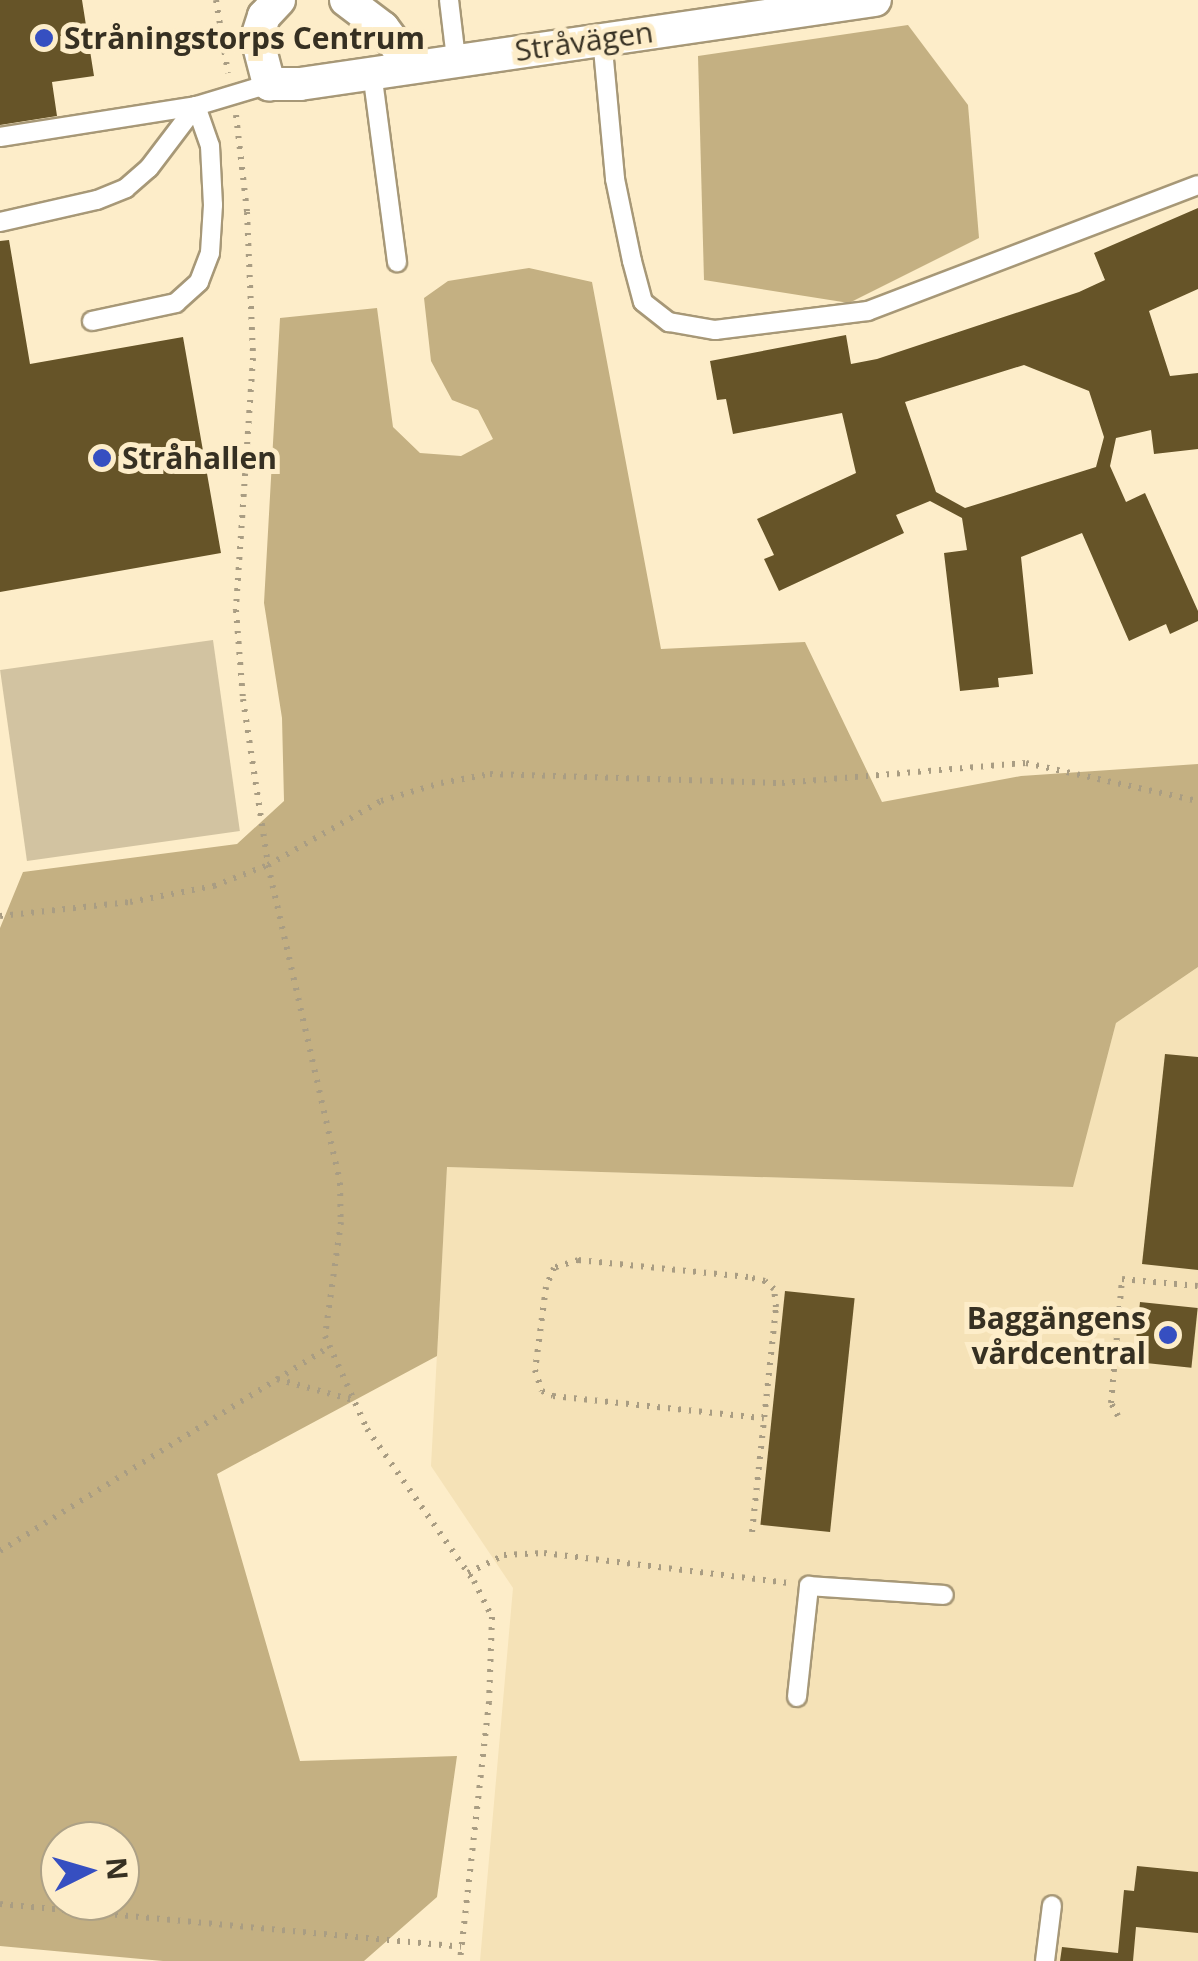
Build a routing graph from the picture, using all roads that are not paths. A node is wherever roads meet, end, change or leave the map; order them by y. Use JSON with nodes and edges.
{"nodes":[{"id":1,"x":279,"y":0,"type":"edge"},
{"id":2,"x":346,"y":0,"type":"edge"},
{"id":3,"x":448,"y":0,"type":"edge"},
{"id":4,"x":875,"y":0,"type":"edge"},
{"id":5,"x":602,"y":38,"type":"junction"},
{"id":6,"x":456,"y":59,"type":"junction"},
{"id":7,"x":412,"y":66,"type":"junction"},
{"id":8,"x":372,"y":72,"type":"junction"},
{"id":9,"x":269,"y":84,"type":"junction"},
{"id":10,"x":196,"y":106,"type":"junction"},
{"id":11,"x":0,"y":138,"type":"edge"},
{"id":12,"x":1198,"y":185,"type":"edge"},
{"id":13,"x":0,"y":222,"type":"edge"},
{"id":14,"x":396,"y":262,"type":"dead end"},
{"id":15,"x":92,"y":321,"type":"dead end"},
{"id":16,"x":944,"y":1595,"type":"dead end"},
{"id":17,"x":797,"y":1697,"type":"dead end"},
{"id":18,"x":1052,"y":1905,"type":"dead end"},
{"id":19,"x":1045,"y":1961,"type":"edge"}],
"edges":[{"from":1,"to":9,"type":"street"},
{"from":2,"to":7,"type":"street"},
{"from":3,"to":6,"type":"lane"},
{"from":4,"to":5,"type":"street","name":"Stråvägen"},
{"from":5,"to":6,"type":"street","name":"Stråvägen"},
{"from":5,"to":12,"type":"lane"},
{"from":6,"to":7,"type":"street","name":"Stråvägen"},
{"from":7,"to":8,"type":"street","name":"Stråvägen"},
{"from":8,"to":9,"type":"street","name":"Stråvägen"},
{"from":8,"to":14,"type":"lane"},
{"from":9,"to":10,"type":"lane"},
{"from":10,"to":11,"type":"lane"},
{"from":10,"to":13,"type":"lane"},
{"from":10,"to":15,"type":"lane"},
{"from":16,"to":17,"type":"lane"},
{"from":18,"to":19,"type":"lane"}]}
